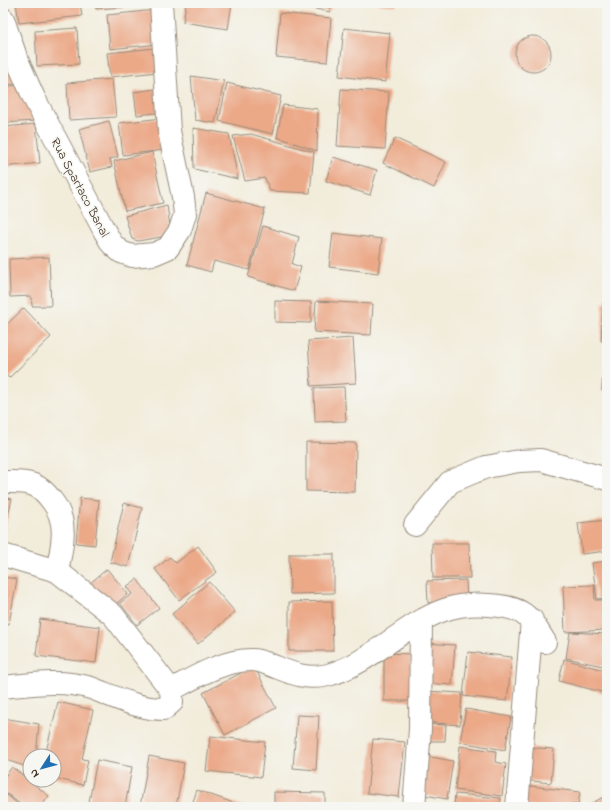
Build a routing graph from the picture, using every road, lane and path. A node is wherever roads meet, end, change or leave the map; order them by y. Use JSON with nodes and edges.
{"nodes":[{"id":1,"x":160,"y":3,"type":"edge"},
{"id":2,"x":3,"y":19,"type":"edge"},
{"id":3,"x":607,"y":479,"type":"edge"},
{"id":4,"x":3,"y":482,"type":"edge"},
{"id":5,"x":415,"y":525,"type":"dead end"},
{"id":6,"x":3,"y":555,"type":"edge"},
{"id":7,"x":57,"y":571,"type":"junction"},
{"id":8,"x":532,"y":620,"type":"junction"},
{"id":9,"x":421,"y":622,"type":"junction"},
{"id":10,"x":545,"y":642,"type":"dead end"},
{"id":11,"x":3,"y":687,"type":"edge"},
{"id":12,"x":171,"y":690,"type":"junction"},
{"id":13,"x":414,"y":807,"type":"edge"},
{"id":14,"x":517,"y":807,"type":"edge"}],
"edges":[{"from":1,"to":2,"type":"street","name":"Rua Spartaco Banal"},
{"from":3,"to":5,"type":"street"},
{"from":4,"to":7,"type":"street"},
{"from":6,"to":7,"type":"street"},
{"from":7,"to":12,"type":"street"},
{"from":8,"to":9,"type":"street"},
{"from":8,"to":10,"type":"street"},
{"from":8,"to":14,"type":"street"},
{"from":9,"to":12,"type":"street"},
{"from":9,"to":13,"type":"street"},
{"from":11,"to":12,"type":"street"}]}
